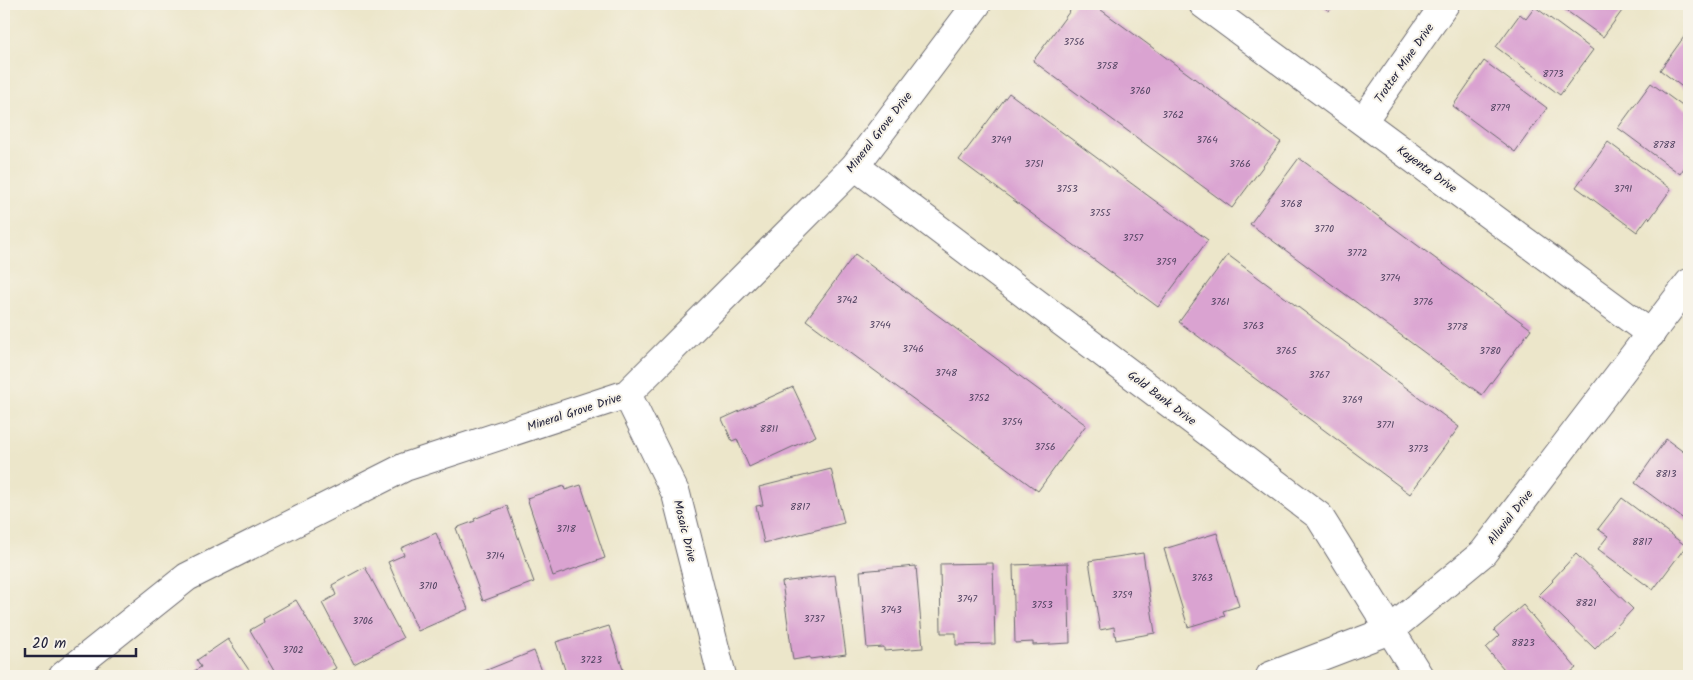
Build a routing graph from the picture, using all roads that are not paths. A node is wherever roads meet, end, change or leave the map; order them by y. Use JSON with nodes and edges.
{"nodes":[{"id":1,"x":977,"y":4,"type":"edge"},
{"id":2,"x":1203,"y":4,"type":"edge"},
{"id":3,"x":1445,"y":4,"type":"edge"},
{"id":4,"x":1363,"y":121,"type":"junction"},
{"id":5,"x":855,"y":166,"type":"junction"},
{"id":6,"x":1689,"y":283,"type":"edge"},
{"id":7,"x":1651,"y":334,"type":"junction"},
{"id":8,"x":627,"y":394,"type":"junction"},
{"id":9,"x":1390,"y":630,"type":"junction"},
{"id":10,"x":63,"y":676,"type":"edge"},
{"id":11,"x":722,"y":676,"type":"edge"},
{"id":12,"x":1270,"y":676,"type":"edge"},
{"id":13,"x":1419,"y":676,"type":"edge"}],
"edges":[{"from":1,"to":5,"type":"street","name":"Mineral Grove Drive"},
{"from":2,"to":4,"type":"street","name":"Kayenta Drive"},
{"from":3,"to":4,"type":"street","name":"Trotter Mine Drive"},
{"from":4,"to":7,"type":"street","name":"Kayenta Drive"},
{"from":5,"to":8,"type":"street","name":"Mineral Grove Drive"},
{"from":5,"to":9,"type":"street","name":"Gold Bank Drive"},
{"from":6,"to":7,"type":"street","name":"Alluvial Drive"},
{"from":7,"to":9,"type":"street","name":"Alluvial Drive"},
{"from":8,"to":10,"type":"street","name":"Mineral Grove Drive"},
{"from":8,"to":11,"type":"street","name":"Mosaic Drive"},
{"from":9,"to":12,"type":"street","name":"Alluvial Drive"},
{"from":9,"to":13,"type":"street","name":"Gold Bank Drive"}]}
